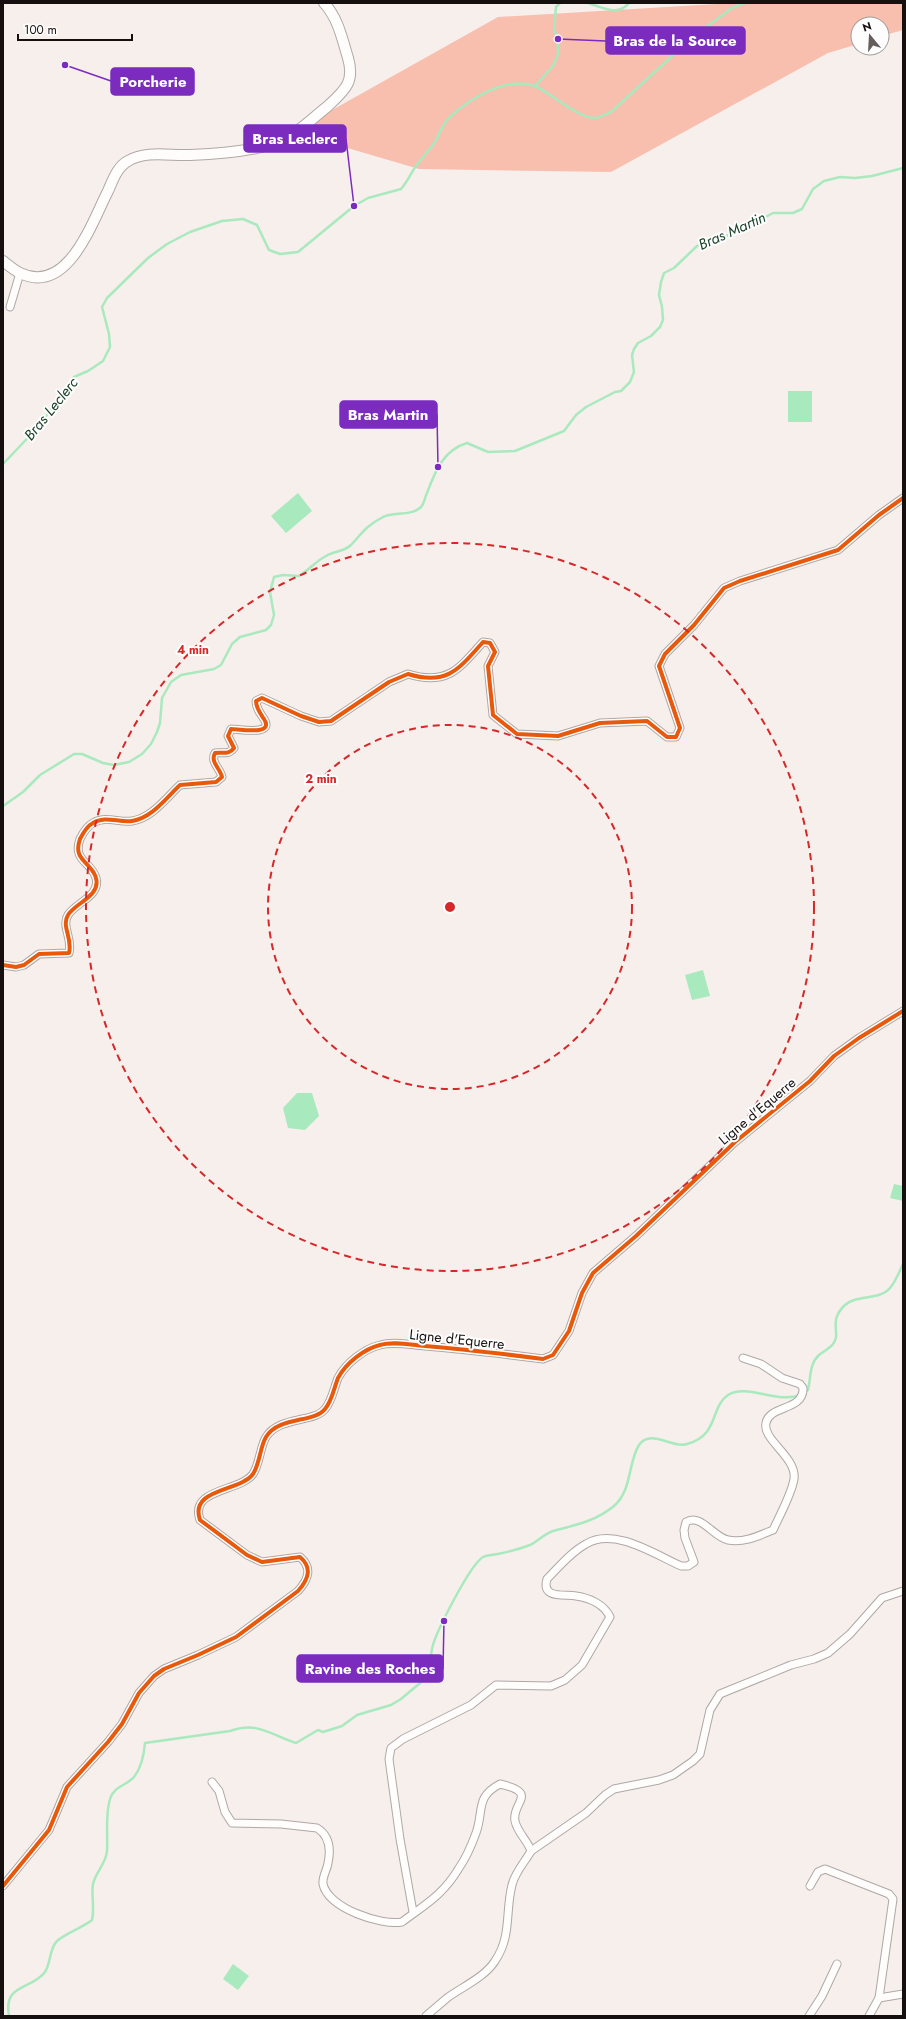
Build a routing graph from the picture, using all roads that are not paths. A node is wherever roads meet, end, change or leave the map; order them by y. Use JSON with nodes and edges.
{"nodes":[{"id":1,"x":324,"y":3,"type":"edge"},
{"id":2,"x":3,"y":261,"type":"edge"},
{"id":3,"x":20,"y":273,"type":"junction"},
{"id":4,"x":10,"y":307,"type":"dead end"},
{"id":5,"x":903,"y":498,"type":"edge"},
{"id":6,"x":3,"y":965,"type":"edge"},
{"id":7,"x":903,"y":1011,"type":"edge"},
{"id":8,"x":743,"y":1358,"type":"dead end"},
{"id":9,"x":903,"y":1591,"type":"edge"},
{"id":10,"x":212,"y":1782,"type":"dead end"},
{"id":11,"x":531,"y":1851,"type":"junction"},
{"id":12,"x":3,"y":1886,"type":"edge"},
{"id":13,"x":810,"y":1886,"type":"dead end"},
{"id":14,"x":413,"y":1912,"type":"junction"},
{"id":15,"x":837,"y":1964,"type":"dead end"},
{"id":16,"x":903,"y":1994,"type":"edge"},
{"id":17,"x":879,"y":1998,"type":"junction"},
{"id":18,"x":426,"y":2016,"type":"edge"},
{"id":19,"x":809,"y":2016,"type":"edge"},
{"id":20,"x":869,"y":2016,"type":"edge"}],
"edges":[{"from":1,"to":3,"type":"main road"},
{"from":2,"to":3,"type":"main road"},
{"from":3,"to":4,"type":"street"},
{"from":5,"to":6,"type":"street"},
{"from":7,"to":12,"type":"street","name":"Ligne d'Equerre"},
{"from":8,"to":14,"type":"street"},
{"from":9,"to":11,"type":"street"},
{"from":10,"to":14,"type":"street"},
{"from":11,"to":14,"type":"street"},
{"from":11,"to":18,"type":"street"},
{"from":13,"to":17,"type":"street"},
{"from":15,"to":19,"type":"street"},
{"from":16,"to":17,"type":"street"},
{"from":17,"to":20,"type":"street"}]}
